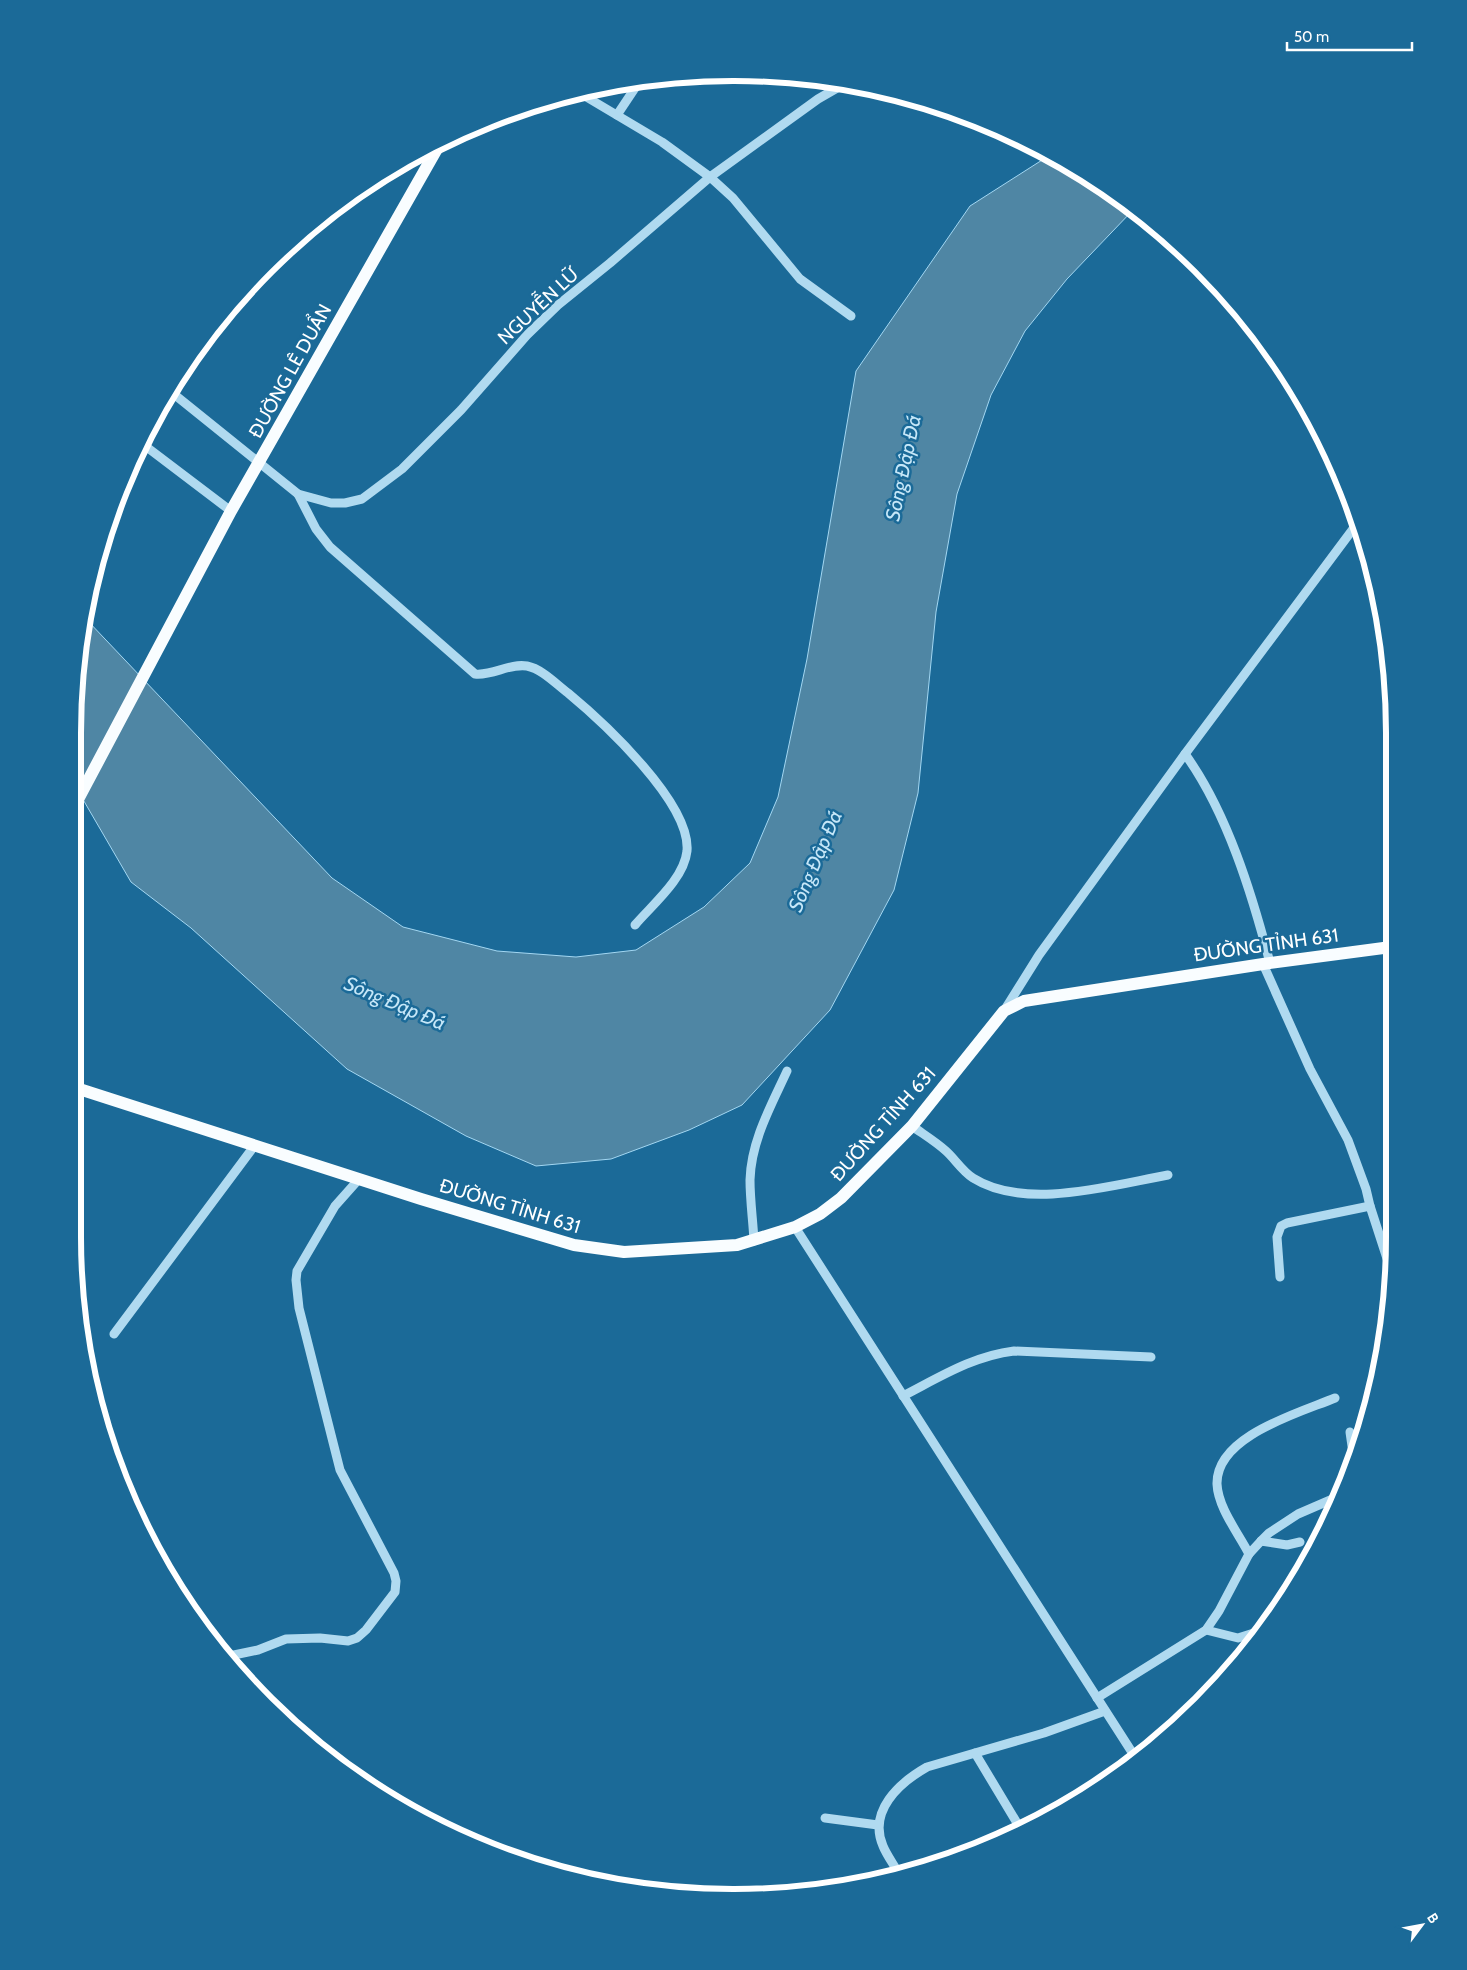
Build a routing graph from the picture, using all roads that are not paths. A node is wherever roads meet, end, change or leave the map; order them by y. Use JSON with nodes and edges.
{"nodes":[{"id":1,"x":633,"y":89,"type":"edge"},
{"id":2,"x":834,"y":90,"type":"edge"},
{"id":3,"x":588,"y":98,"type":"edge"},
{"id":4,"x":617,"y":115,"type":"junction"},
{"id":5,"x":433,"y":155,"type":"edge"},
{"id":6,"x":710,"y":177,"type":"junction"},
{"id":7,"x":851,"y":316,"type":"dead end"},
{"id":8,"x":176,"y":396,"type":"edge"},
{"id":9,"x":148,"y":448,"type":"edge"},
{"id":10,"x":260,"y":462,"type":"junction"},
{"id":11,"x":298,"y":494,"type":"junction"},
{"id":12,"x":230,"y":511,"type":"junction"},
{"id":13,"x":1353,"y":529,"type":"edge"},
{"id":14,"x":1185,"y":754,"type":"junction"},
{"id":15,"x":81,"y":794,"type":"edge"},
{"id":16,"x":635,"y":925,"type":"dead end"},
{"id":17,"x":1386,"y":948,"type":"edge"},
{"id":18,"x":1267,"y":963,"type":"junction"},
{"id":19,"x":1004,"y":1011,"type":"junction"},
{"id":20,"x":787,"y":1071,"type":"dead end"},
{"id":21,"x":81,"y":1090,"type":"edge"},
{"id":22,"x":912,"y":1126,"type":"junction"},
{"id":23,"x":255,"y":1146,"type":"junction"},
{"id":24,"x":1168,"y":1175,"type":"dead end"},
{"id":25,"x":359,"y":1179,"type":"junction"},
{"id":26,"x":1370,"y":1206,"type":"junction"},
{"id":27,"x":795,"y":1227,"type":"junction"},
{"id":28,"x":754,"y":1241,"type":"junction"},
{"id":29,"x":1385,"y":1253,"type":"edge"},
{"id":30,"x":1280,"y":1277,"type":"dead end"},
{"id":31,"x":114,"y":1334,"type":"dead end"},
{"id":32,"x":1151,"y":1357,"type":"dead end"},
{"id":33,"x":903,"y":1396,"type":"junction"},
{"id":34,"x":1335,"y":1398,"type":"dead end"},
{"id":35,"x":1350,"y":1432,"type":"dead end"},
{"id":36,"x":1352,"y":1444,"type":"edge"},
{"id":37,"x":1329,"y":1500,"type":"edge"},
{"id":38,"x":1261,"y":1541,"type":"junction"},
{"id":39,"x":1300,"y":1542,"type":"dead end"},
{"id":40,"x":1249,"y":1554,"type":"junction"},
{"id":41,"x":1206,"y":1630,"type":"junction"},
{"id":42,"x":1250,"y":1635,"type":"edge"},
{"id":43,"x":1245,"y":1637,"type":"junction"},
{"id":44,"x":1246,"y":1640,"type":"edge"},
{"id":45,"x":233,"y":1655,"type":"edge"},
{"id":46,"x":1097,"y":1698,"type":"junction"},
{"id":47,"x":1105,"y":1711,"type":"junction"},
{"id":48,"x":975,"y":1753,"type":"junction"},
{"id":49,"x":1132,"y":1753,"type":"edge"},
{"id":50,"x":825,"y":1818,"type":"dead end"},
{"id":51,"x":1017,"y":1823,"type":"edge"},
{"id":52,"x":878,"y":1825,"type":"junction"},
{"id":53,"x":896,"y":1868,"type":"edge"}],
"edges":[{"from":1,"to":4,"type":"street"},
{"from":2,"to":6,"type":"street","name":"NGUYỄN LỮ"},
{"from":3,"to":4,"type":"street"},
{"from":4,"to":6,"type":"street"},
{"from":5,"to":10,"type":"main road","name":"ĐƯỜNG LÊ DUẨN"},
{"from":6,"to":7,"type":"street"},
{"from":6,"to":11,"type":"street","name":"NGUYỄN LỮ"},
{"from":8,"to":10,"type":"street","name":"NGUYỄN LỮ"},
{"from":9,"to":12,"type":"street"},
{"from":10,"to":11,"type":"street","name":"NGUYỄN LỮ"},
{"from":10,"to":12,"type":"main road","name":"ĐƯỜNG LÊ DUẨN"},
{"from":11,"to":16,"type":"street"},
{"from":12,"to":15,"type":"main road","name":"ĐƯỜNG LÊ DUẨN"},
{"from":13,"to":14,"type":"street"},
{"from":14,"to":18,"type":"street"},
{"from":14,"to":19,"type":"street"},
{"from":17,"to":18,"type":"main road","name":"ĐƯỜNG TỈNH 631"},
{"from":18,"to":19,"type":"main road","name":"ĐƯỜNG TỈNH 631"},
{"from":18,"to":26,"type":"street"},
{"from":19,"to":22,"type":"main road","name":"ĐƯỜNG TỈNH 631"},
{"from":20,"to":28,"type":"street"},
{"from":21,"to":23,"type":"main road","name":"ĐƯỜNG TỈNH 631"},
{"from":22,"to":24,"type":"street"},
{"from":22,"to":27,"type":"main road","name":"ĐƯỜNG TỈNH 631"},
{"from":23,"to":25,"type":"main road","name":"ĐƯỜNG TỈNH 631"},
{"from":23,"to":31,"type":"street"},
{"from":25,"to":28,"type":"main road","name":"ĐƯỜNG TỈNH 631"},
{"from":25,"to":45,"type":"street"},
{"from":26,"to":29,"type":"street"},
{"from":26,"to":30,"type":"street"},
{"from":27,"to":28,"type":"main road","name":"ĐƯỜNG TỈNH 631"},
{"from":27,"to":33,"type":"street"},
{"from":32,"to":33,"type":"street"},
{"from":33,"to":46,"type":"street"},
{"from":34,"to":40,"type":"street"},
{"from":35,"to":36,"type":"street"},
{"from":37,"to":38,"type":"street"},
{"from":38,"to":39,"type":"street"},
{"from":38,"to":40,"type":"street"},
{"from":40,"to":41,"type":"street"},
{"from":41,"to":43,"type":"street"},
{"from":41,"to":46,"type":"street"},
{"from":42,"to":43,"type":"street"},
{"from":43,"to":44,"type":"street"},
{"from":46,"to":47,"type":"street"},
{"from":47,"to":48,"type":"street"},
{"from":47,"to":49,"type":"street"},
{"from":48,"to":51,"type":"street"},
{"from":48,"to":52,"type":"street"},
{"from":50,"to":52,"type":"street"},
{"from":52,"to":53,"type":"street"}]}
